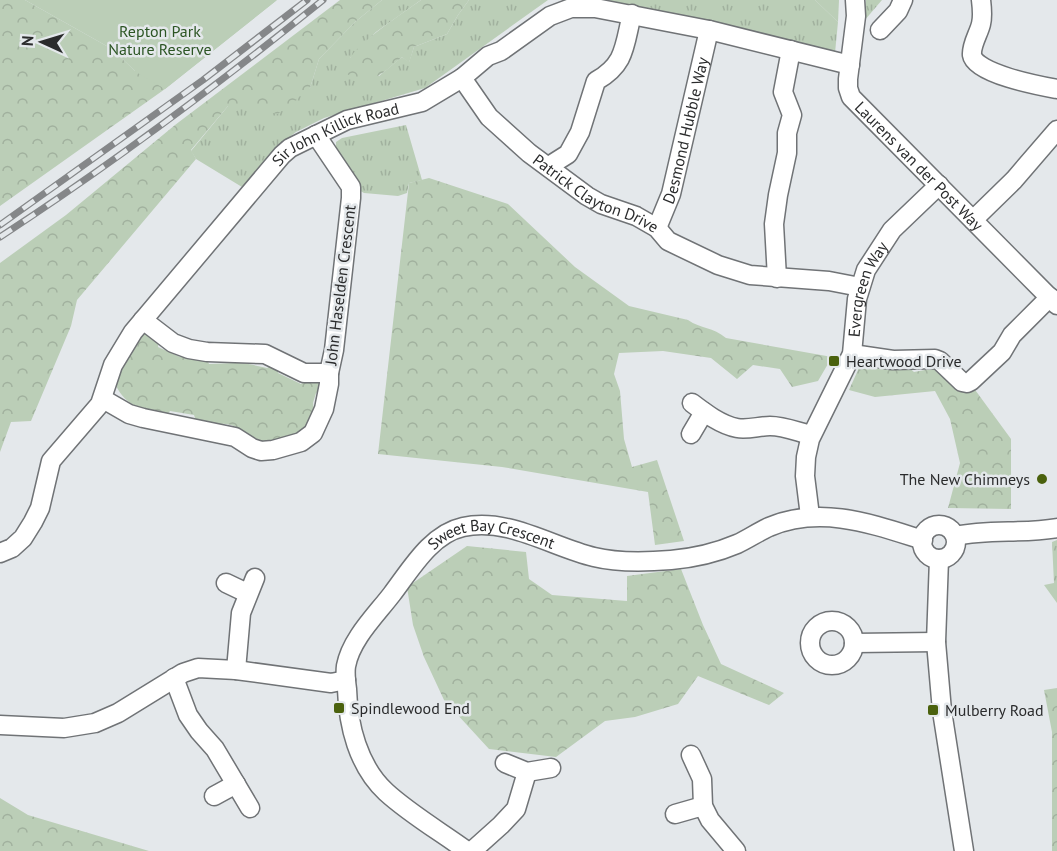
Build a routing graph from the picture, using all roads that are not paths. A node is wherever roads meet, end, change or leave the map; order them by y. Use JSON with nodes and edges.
{"nodes":[{"id":1,"x":855,"y":0,"type":"edge"},
{"id":2,"x":903,"y":0,"type":"edge"},
{"id":3,"x":981,"y":0,"type":"edge"},
{"id":4,"x":632,"y":14,"type":"junction"},
{"id":5,"x":709,"y":30,"type":"junction"},
{"id":6,"x":880,"y":30,"type":"dead end"},
{"id":7,"x":791,"y":50,"type":"junction"},
{"id":8,"x":849,"y":65,"type":"junction"},
{"id":9,"x":462,"y":78,"type":"junction"},
{"id":10,"x":1057,"y":89,"type":"edge"},
{"id":11,"x":1057,"y":130,"type":"edge"},
{"id":12,"x":316,"y":135,"type":"junction"},
{"id":13,"x":549,"y":166,"type":"junction"},
{"id":14,"x":939,"y":184,"type":"junction"},
{"id":15,"x":973,"y":220,"type":"junction"},
{"id":16,"x":657,"y":228,"type":"junction"},
{"id":17,"x":777,"y":278,"type":"junction"},
{"id":18,"x":860,"y":287,"type":"junction"},
{"id":19,"x":1053,"y":301,"type":"edge"},
{"id":20,"x":143,"y":320,"type":"junction"},
{"id":21,"x":852,"y":354,"type":"junction"},
{"id":22,"x":329,"y":373,"type":"junction"},
{"id":23,"x":103,"y":399,"type":"junction"},
{"id":24,"x":691,"y":434,"type":"dead end"},
{"id":25,"x":811,"y":435,"type":"junction"},
{"id":26,"x":810,"y":516,"type":"junction"},
{"id":27,"x":1057,"y":528,"type":"edge"},
{"id":28,"x":955,"y":536,"type":"junction"},
{"id":29,"x":923,"y":540,"type":"junction"},
{"id":30,"x":0,"y":553,"type":"edge"},
{"id":31,"x":939,"y":559,"type":"junction"},
{"id":32,"x":226,"y":583,"type":"dead end"},
{"id":33,"x":936,"y":642,"type":"junction"},
{"id":34,"x":854,"y":643,"type":"dead end"},
{"id":35,"x":236,"y":670,"type":"junction"},
{"id":36,"x":174,"y":678,"type":"junction"},
{"id":37,"x":346,"y":680,"type":"junction"},
{"id":38,"x":0,"y":725,"type":"edge"},
{"id":39,"x":691,"y":755,"type":"dead end"},
{"id":40,"x":505,"y":763,"type":"dead end"},
{"id":41,"x":551,"y":768,"type":"dead end"},
{"id":42,"x":527,"y":772,"type":"junction"},
{"id":43,"x":236,"y":784,"type":"junction"},
{"id":44,"x":214,"y":796,"type":"dead end"},
{"id":45,"x":703,"y":806,"type":"junction"},
{"id":46,"x":250,"y":808,"type":"dead end"},
{"id":47,"x":675,"y":814,"type":"dead end"},
{"id":48,"x":466,"y":851,"type":"edge"},
{"id":49,"x":472,"y":851,"type":"edge"},
{"id":50,"x":736,"y":851,"type":"edge"},
{"id":51,"x":964,"y":851,"type":"edge"}],
"edges":[{"from":1,"to":8,"type":"street","name":"Laurens van der Post Way"},
{"from":2,"to":6,"type":"street"},
{"from":3,"to":10,"type":"street"},
{"from":4,"to":5,"type":"street","name":"Sir John Killick Road"},
{"from":4,"to":9,"type":"street","name":"Sir John Killick Road"},
{"from":4,"to":13,"type":"street"},
{"from":5,"to":7,"type":"street","name":"Sir John Killick Road"},
{"from":5,"to":16,"type":"street","name":"Desmond Hubble Way"},
{"from":7,"to":8,"type":"street","name":"Sir John Killick Road"},
{"from":7,"to":17,"type":"street"},
{"from":8,"to":14,"type":"street","name":"Laurens van der Post Way"},
{"from":9,"to":12,"type":"street","name":"Sir John Killick Road"},
{"from":9,"to":13,"type":"street","name":"Patrick Clayton Drive"},
{"from":11,"to":15,"type":"street"},
{"from":12,"to":20,"type":"street","name":"Sir John Killick Road"},
{"from":12,"to":22,"type":"street","name":"John Haselden Crescent"},
{"from":13,"to":16,"type":"street","name":"Patrick Clayton Drive"},
{"from":14,"to":15,"type":"street","name":"Laurens van der Post Way"},
{"from":14,"to":18,"type":"street","name":"Evergreen Way"},
{"from":15,"to":19,"type":"street","name":"Laurens van der Post Way"},
{"from":16,"to":17,"type":"street","name":"Patrick Clayton Drive"},
{"from":17,"to":18,"type":"street","name":"Patrick Clayton Drive"},
{"from":18,"to":21,"type":"street","name":"Evergreen Way"},
{"from":19,"to":21,"type":"street"},
{"from":20,"to":22,"type":"street","name":"John Haselden Crescent"},
{"from":20,"to":23,"type":"street","name":"Sir John Killick Road"},
{"from":21,"to":25,"type":"street","name":"Evergreen Way"},
{"from":22,"to":23,"type":"street","name":"John Haselden Crescent"},
{"from":23,"to":30,"type":"street","name":"Sir John Killick Road"},
{"from":24,"to":25,"type":"street"},
{"from":25,"to":26,"type":"street","name":"Evergreen Way"},
{"from":26,"to":29,"type":"street","name":"Sweet Bay Crescent"},
{"from":26,"to":37,"type":"street","name":"Sweet Bay Crescent"},
{"from":27,"to":28,"type":"street"},
{"from":28,"to":29,"type":"street"},
{"from":28,"to":31,"type":"street"},
{"from":29,"to":31,"type":"street"},
{"from":31,"to":33,"type":"street"},
{"from":32,"to":35,"type":"street"},
{"from":33,"to":34,"type":"street"},
{"from":33,"to":51,"type":"street"},
{"from":35,"to":36,"type":"street"},
{"from":35,"to":37,"type":"street"},
{"from":36,"to":38,"type":"street"},
{"from":36,"to":43,"type":"street"},
{"from":37,"to":48,"type":"street","name":"Sweet Bay Crescent"},
{"from":39,"to":45,"type":"street"},
{"from":40,"to":42,"type":"street"},
{"from":41,"to":42,"type":"street"},
{"from":42,"to":49,"type":"street"},
{"from":43,"to":44,"type":"street"},
{"from":43,"to":46,"type":"street"},
{"from":45,"to":47,"type":"street"},
{"from":45,"to":50,"type":"street"}]}
